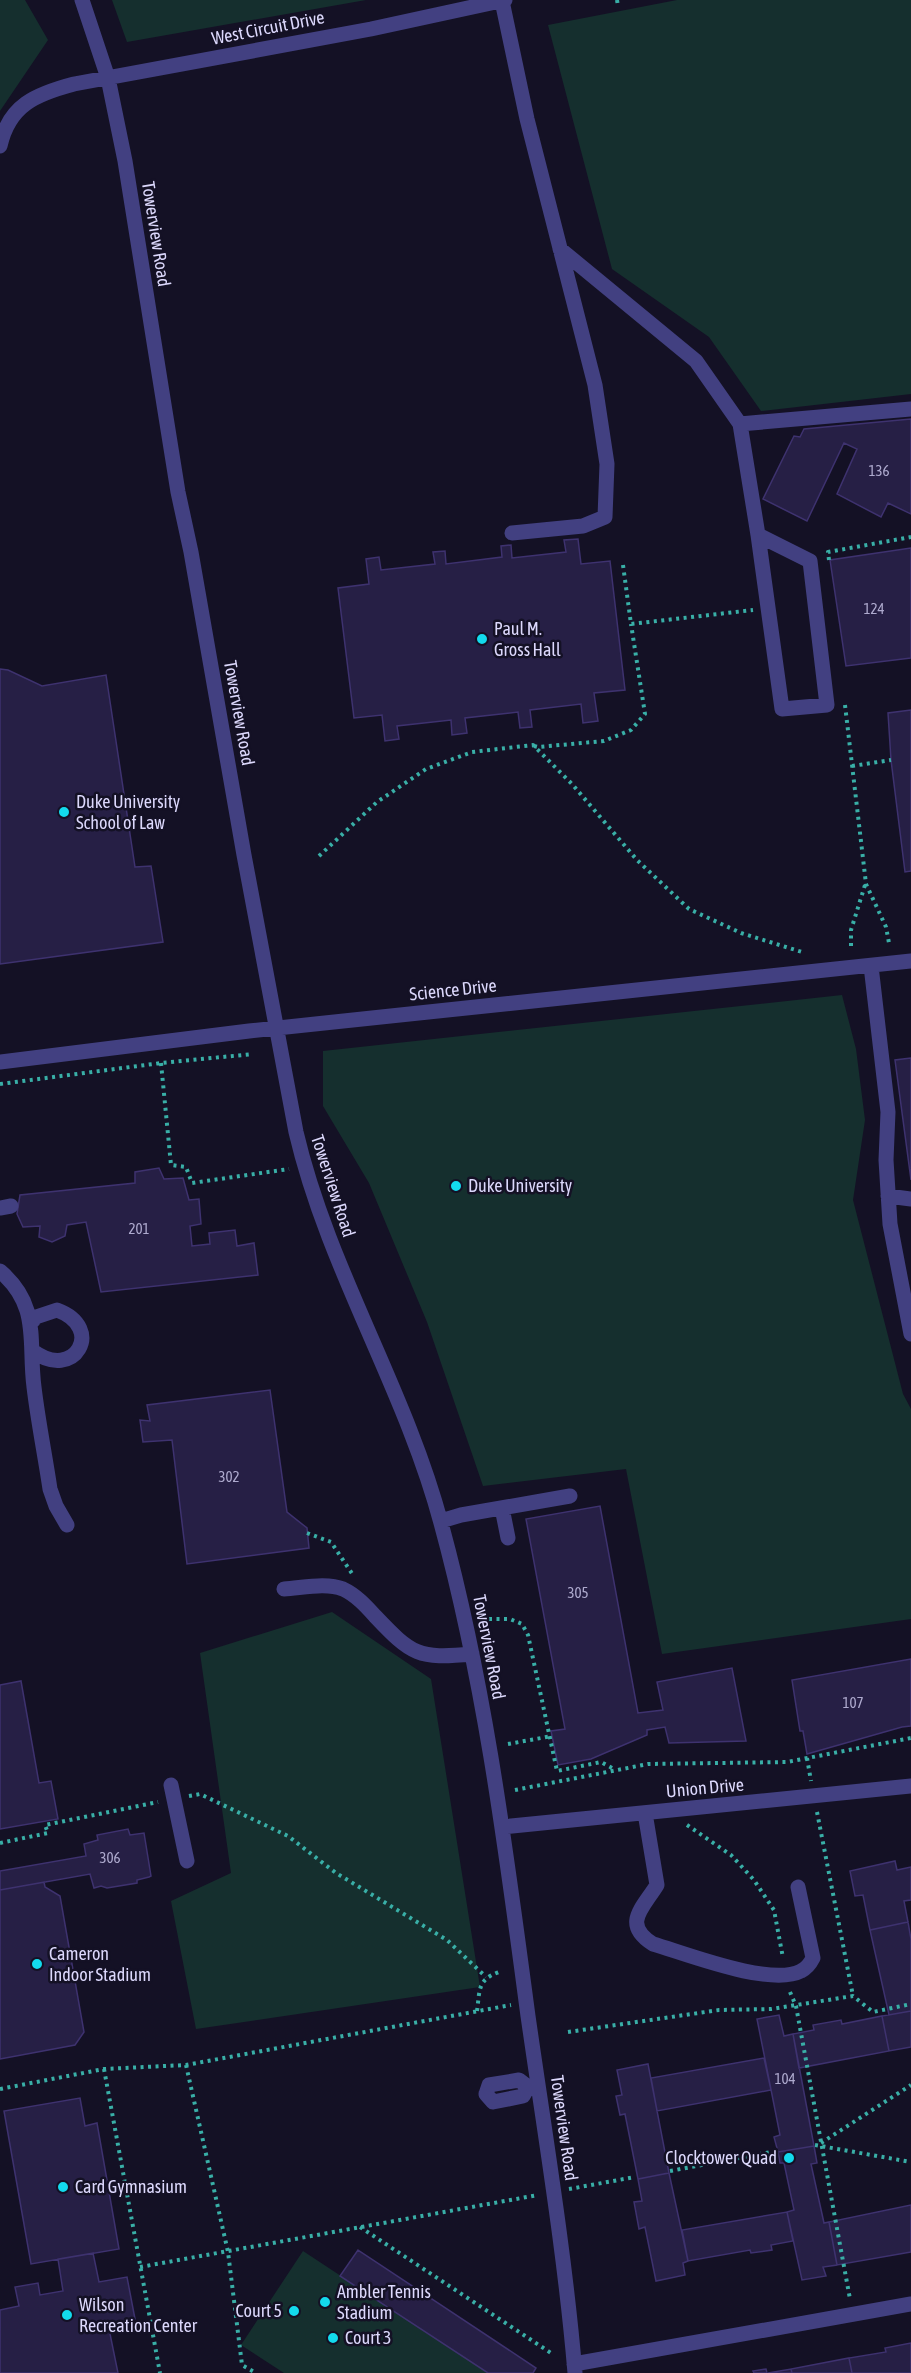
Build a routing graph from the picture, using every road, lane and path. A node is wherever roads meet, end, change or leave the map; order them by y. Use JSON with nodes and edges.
{"nodes":[{"id":1,"x":82,"y":0,"type":"edge"},
{"id":2,"x":504,"y":0,"type":"edge"},
{"id":3,"x":616,"y":0,"type":"edge"},
{"id":4,"x":618,"y":6,"type":"dead end"},
{"id":5,"x":108,"y":78,"type":"junction"},
{"id":6,"x":0,"y":146,"type":"edge"},
{"id":7,"x":560,"y":249,"type":"junction"},
{"id":8,"x":911,"y":409,"type":"edge"},
{"id":9,"x":740,"y":424,"type":"junction"},
{"id":10,"x":512,"y":533,"type":"dead end"},
{"id":11,"x":758,"y":535,"type":"junction"},
{"id":12,"x":911,"y":537,"type":"edge"},
{"id":13,"x":830,"y":564,"type":"dead end"},
{"id":14,"x":623,"y":565,"type":"dead end"},
{"id":15,"x":768,"y":609,"type":"junction"},
{"id":16,"x":631,"y":624,"type":"junction"},
{"id":17,"x":844,"y":695,"type":"dead end"},
{"id":18,"x":533,"y":746,"type":"junction"},
{"id":19,"x":891,"y":760,"type":"dead end"},
{"id":20,"x":852,"y":766,"type":"junction"},
{"id":21,"x":319,"y":856,"type":"dead end"},
{"id":22,"x":866,"y":884,"type":"junction"},
{"id":23,"x":889,"y":943,"type":"dead end"},
{"id":24,"x":850,"y":946,"type":"dead end"},
{"id":25,"x":802,"y":952,"type":"dead end"},
{"id":26,"x":911,"y":961,"type":"edge"},
{"id":27,"x":871,"y":966,"type":"junction"},
{"id":28,"x":276,"y":1029,"type":"junction"},
{"id":29,"x":253,"y":1054,"type":"dead end"},
{"id":30,"x":0,"y":1062,"type":"edge"},
{"id":31,"x":161,"y":1063,"type":"junction"},
{"id":32,"x":0,"y":1084,"type":"edge"},
{"id":33,"x":304,"y":1167,"type":"junction"},
{"id":34,"x":888,"y":1196,"type":"junction"},
{"id":35,"x":911,"y":1198,"type":"edge"},
{"id":36,"x":0,"y":1271,"type":"edge"},
{"id":37,"x":31,"y":1323,"type":"junction"},
{"id":38,"x":911,"y":1334,"type":"edge"},
{"id":39,"x":33,"y":1351,"type":"junction"},
{"id":40,"x":570,"y":1496,"type":"dead end"},
{"id":41,"x":502,"y":1508,"type":"junction"},
{"id":42,"x":441,"y":1521,"type":"junction"},
{"id":43,"x":67,"y":1525,"type":"dead end"},
{"id":44,"x":508,"y":1538,"type":"dead end"},
{"id":45,"x":284,"y":1589,"type":"dead end"},
{"id":46,"x":489,"y":1619,"type":"dead end"},
{"id":47,"x":472,"y":1654,"type":"junction"},
{"id":48,"x":552,"y":1736,"type":"dead end"},
{"id":49,"x":911,"y":1738,"type":"edge"},
{"id":50,"x":508,"y":1744,"type":"dead end"},
{"id":51,"x":807,"y":1758,"type":"junction"},
{"id":52,"x":615,"y":1769,"type":"junction"},
{"id":53,"x":911,"y":1786,"type":"edge"},
{"id":54,"x":515,"y":1790,"type":"dead end"},
{"id":55,"x":172,"y":1792,"type":"junction"},
{"id":56,"x":814,"y":1796,"type":"junction"},
{"id":57,"x":645,"y":1813,"type":"junction"},
{"id":58,"x":687,"y":1825,"type":"dead end"},
{"id":59,"x":502,"y":1827,"type":"junction"},
{"id":60,"x":0,"y":1843,"type":"edge"},
{"id":61,"x":187,"y":1861,"type":"dead end"},
{"id":62,"x":798,"y":1887,"type":"dead end"},
{"id":63,"x":499,"y":1972,"type":"dead end"},
{"id":64,"x":786,"y":1976,"type":"junction"},
{"id":65,"x":486,"y":1977,"type":"junction"},
{"id":66,"x":853,"y":1996,"type":"junction"},
{"id":67,"x":526,"y":2002,"type":"junction"},
{"id":68,"x":911,"y":2004,"type":"edge"},
{"id":69,"x":795,"y":2006,"type":"junction"},
{"id":70,"x":477,"y":2012,"type":"junction"},
{"id":71,"x":568,"y":2032,"type":"dead end"},
{"id":72,"x":186,"y":2065,"type":"junction"},
{"id":73,"x":104,"y":2069,"type":"junction"},
{"id":74,"x":911,"y":2085,"type":"edge"},
{"id":75,"x":533,"y":2086,"type":"junction"},
{"id":76,"x":0,"y":2089,"type":"edge"},
{"id":77,"x":483,"y":2095,"type":"dead end"},
{"id":78,"x":776,"y":2151,"type":"dead end"},
{"id":79,"x":911,"y":2162,"type":"edge"},
{"id":80,"x":670,"y":2171,"type":"dead end"},
{"id":81,"x":635,"y":2177,"type":"dead end"},
{"id":82,"x":553,"y":2193,"type":"junction"},
{"id":83,"x":359,"y":2226,"type":"junction"},
{"id":84,"x":228,"y":2252,"type":"junction"},
{"id":85,"x":140,"y":2267,"type":"junction"},
{"id":86,"x":911,"y":2304,"type":"edge"},
{"id":87,"x":853,"y":2314,"type":"junction"},
{"id":88,"x":554,"y":2355,"type":"dead end"},
{"id":89,"x":574,"y":2369,"type":"edge"},
{"id":90,"x":160,"y":2373,"type":"edge"},
{"id":91,"x":256,"y":2373,"type":"edge"}],
"edges":[{"from":1,"to":5,"type":"street","name":"Towerview Road"},
{"from":2,"to":5,"type":"street","name":"West Circuit Drive"},
{"from":2,"to":7,"type":"street"},
{"from":3,"to":4,"type":"path"},
{"from":5,"to":6,"type":"street","name":"West Circuit Drive"},
{"from":5,"to":28,"type":"street","name":"Towerview Road"},
{"from":7,"to":9,"type":"street"},
{"from":7,"to":10,"type":"street"},
{"from":8,"to":9,"type":"street"},
{"from":9,"to":11,"type":"street"},
{"from":11,"to":15,"type":"street"},
{"from":11,"to":15,"type":"street"},
{"from":12,"to":13,"type":"path"},
{"from":14,"to":16,"type":"path"},
{"from":15,"to":16,"type":"path"},
{"from":16,"to":18,"type":"path"},
{"from":17,"to":20,"type":"path"},
{"from":18,"to":21,"type":"path"},
{"from":18,"to":25,"type":"path"},
{"from":19,"to":20,"type":"path"},
{"from":20,"to":22,"type":"path"},
{"from":22,"to":23,"type":"path"},
{"from":22,"to":24,"type":"path"},
{"from":26,"to":27,"type":"street","name":"Science Drive"},
{"from":27,"to":28,"type":"street","name":"Science Drive"},
{"from":27,"to":34,"type":"street"},
{"from":28,"to":30,"type":"street","name":"Science Drive"},
{"from":28,"to":33,"type":"street","name":"Towerview Road"},
{"from":29,"to":31,"type":"path"},
{"from":31,"to":32,"type":"path"},
{"from":31,"to":33,"type":"path"},
{"from":33,"to":42,"type":"street","name":"Towerview Road"},
{"from":34,"to":35,"type":"street"},
{"from":34,"to":38,"type":"street"},
{"from":36,"to":37,"type":"street"},
{"from":37,"to":39,"type":"street"},
{"from":37,"to":39,"type":"street"},
{"from":39,"to":43,"type":"street"},
{"from":40,"to":41,"type":"street"},
{"from":41,"to":42,"type":"street"},
{"from":41,"to":44,"type":"street"},
{"from":42,"to":47,"type":"street","name":"Towerview Road"},
{"from":45,"to":47,"type":"street"},
{"from":46,"to":52,"type":"path"},
{"from":47,"to":59,"type":"street","name":"Towerview Road"},
{"from":48,"to":50,"type":"path","bridge":true},
{"from":49,"to":51,"type":"path"},
{"from":51,"to":52,"type":"path"},
{"from":51,"to":56,"type":"path"},
{"from":52,"to":54,"type":"path"},
{"from":53,"to":56,"type":"street","name":"Union Drive"},
{"from":55,"to":60,"type":"path"},
{"from":55,"to":61,"type":"street"},
{"from":55,"to":65,"type":"path"},
{"from":56,"to":57,"type":"street","name":"Union Drive"},
{"from":56,"to":66,"type":"path"},
{"from":57,"to":59,"type":"street","name":"Union Drive"},
{"from":57,"to":64,"type":"street"},
{"from":58,"to":64,"type":"path"},
{"from":59,"to":67,"type":"street","name":"Towerview Road"},
{"from":62,"to":64,"type":"street"},
{"from":63,"to":65,"type":"path"},
{"from":64,"to":69,"type":"path"},
{"from":65,"to":70,"type":"path"},
{"from":66,"to":68,"type":"path"},
{"from":66,"to":69,"type":"path"},
{"from":67,"to":70,"type":"path"},
{"from":67,"to":75,"type":"street","name":"Towerview Road"},
{"from":69,"to":71,"type":"path"},
{"from":69,"to":87,"type":"path"},
{"from":70,"to":72,"type":"path"},
{"from":72,"to":73,"type":"path"},
{"from":72,"to":84,"type":"path"},
{"from":73,"to":76,"type":"path"},
{"from":73,"to":85,"type":"path"},
{"from":74,"to":79,"type":"path"},
{"from":75,"to":77,"type":"street"},
{"from":75,"to":82,"type":"street","name":"Towerview Road"},
{"from":78,"to":80,"type":"path"},
{"from":81,"to":82,"type":"path"},
{"from":82,"to":83,"type":"path"},
{"from":82,"to":89,"type":"street","name":"Towerview Road"},
{"from":83,"to":84,"type":"path"},
{"from":83,"to":88,"type":"path"},
{"from":84,"to":85,"type":"path"},
{"from":84,"to":91,"type":"path"},
{"from":85,"to":90,"type":"path"},
{"from":86,"to":87,"type":"street"},
{"from":87,"to":89,"type":"street"}]}
